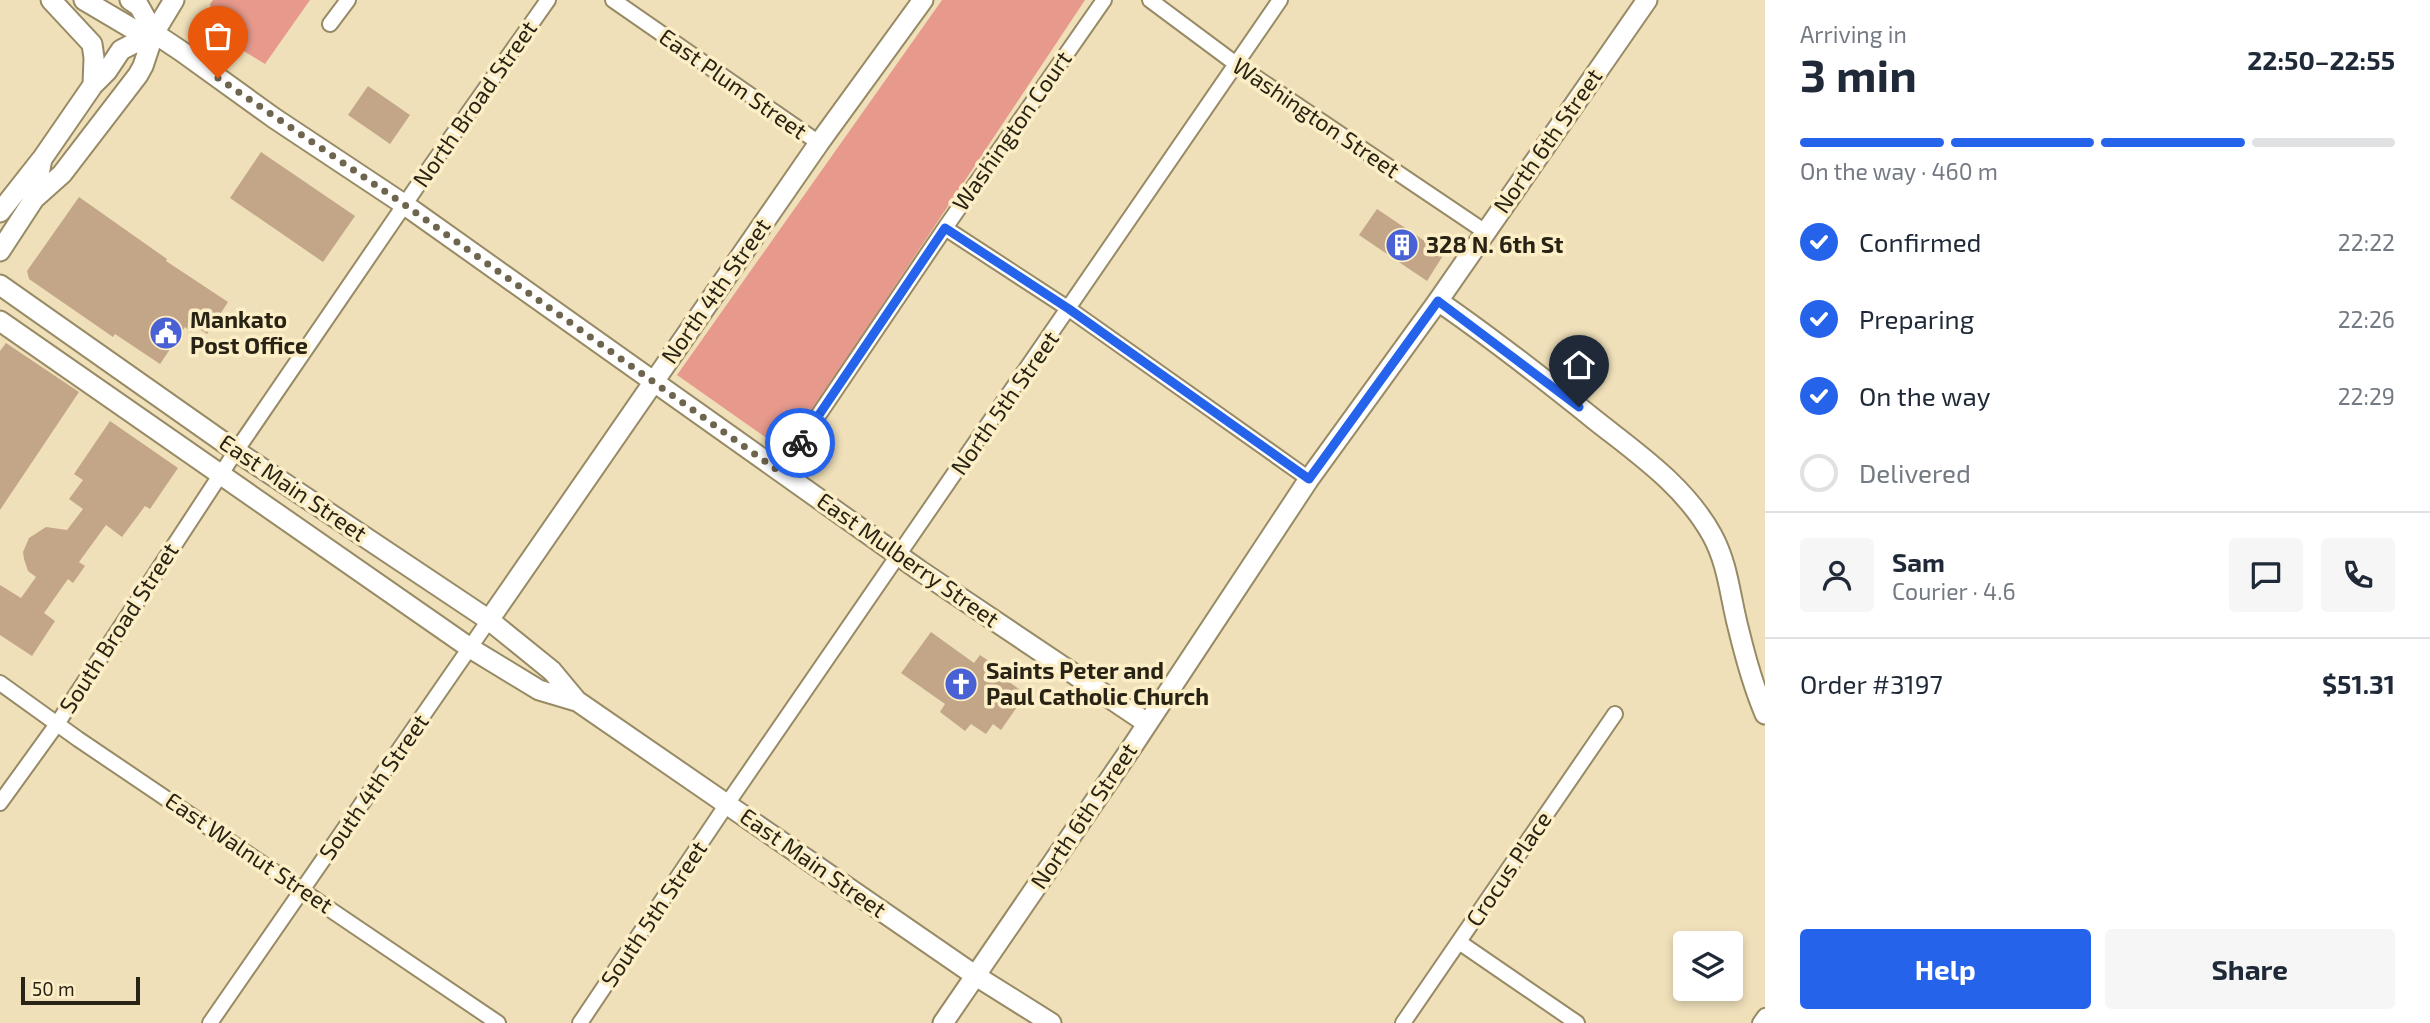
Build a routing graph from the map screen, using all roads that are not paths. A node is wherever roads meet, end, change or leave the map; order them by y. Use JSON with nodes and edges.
{"nodes":[{"id":1,"x":51,"y":0,"type":"edge"},
{"id":2,"x":84,"y":0,"type":"edge"},
{"id":3,"x":130,"y":0,"type":"edge"},
{"id":4,"x":174,"y":0,"type":"edge"},
{"id":5,"x":348,"y":0,"type":"edge"},
{"id":6,"x":548,"y":0,"type":"edge"},
{"id":7,"x":613,"y":0,"type":"edge"},
{"id":8,"x":923,"y":0,"type":"edge"},
{"id":9,"x":1104,"y":0,"type":"edge"},
{"id":10,"x":1150,"y":0,"type":"edge"},
{"id":11,"x":1280,"y":0,"type":"edge"},
{"id":12,"x":1647,"y":0,"type":"edge"},
{"id":13,"x":330,"y":24,"type":"dead end"},
{"id":14,"x":154,"y":33,"type":"junction"},
{"id":15,"x":1236,"y":64,"type":"junction"},
{"id":16,"x":93,"y":85,"type":"junction"},
{"id":17,"x":819,"y":143,"type":"junction"},
{"id":18,"x":42,"y":159,"type":"junction"},
{"id":19,"x":34,"y":199,"type":"junction"},
{"id":20,"x":405,"y":205,"type":"junction"},
{"id":21,"x":0,"y":212,"type":"edge"},
{"id":22,"x":945,"y":228,"type":"junction"},
{"id":23,"x":1485,"y":231,"type":"junction"},
{"id":24,"x":0,"y":251,"type":"edge"},
{"id":25,"x":0,"y":285,"type":"edge"},
{"id":26,"x":1438,"y":301,"type":"junction"},
{"id":27,"x":1069,"y":309,"type":"junction"},
{"id":28,"x":0,"y":321,"type":"edge"},
{"id":29,"x":653,"y":381,"type":"junction"},
{"id":30,"x":236,"y":451,"type":"junction"},
{"id":31,"x":780,"y":472,"type":"junction"},
{"id":32,"x":221,"y":474,"type":"junction"},
{"id":33,"x":1309,"y":479,"type":"junction"},
{"id":34,"x":899,"y":556,"type":"junction"},
{"id":35,"x":489,"y":620,"type":"junction"},
{"id":36,"x":470,"y":648,"type":"junction"},
{"id":37,"x":0,"y":683,"type":"edge"},
{"id":38,"x":577,"y":701,"type":"junction"},
{"id":39,"x":1765,"y":713,"type":"edge"},
{"id":40,"x":1615,"y":714,"type":"dead end"},
{"id":41,"x":1147,"y":723,"type":"junction"},
{"id":42,"x":57,"y":724,"type":"junction"},
{"id":43,"x":0,"y":803,"type":"edge"},
{"id":44,"x":727,"y":804,"type":"junction"},
{"id":45,"x":303,"y":889,"type":"junction"},
{"id":46,"x":1459,"y":942,"type":"junction"},
{"id":47,"x":976,"y":976,"type":"junction"},
{"id":48,"x":1765,"y":1016,"type":"edge"},
{"id":49,"x":210,"y":1023,"type":"edge"},
{"id":50,"x":498,"y":1023,"type":"edge"},
{"id":51,"x":580,"y":1023,"type":"edge"},
{"id":52,"x":943,"y":1023,"type":"edge"},
{"id":53,"x":1051,"y":1023,"type":"edge"},
{"id":54,"x":1403,"y":1023,"type":"edge"},
{"id":55,"x":1577,"y":1023,"type":"edge"},
{"id":56,"x":1760,"y":1023,"type":"edge"}],
"edges":[{"from":1,"to":16,"type":"street"},
{"from":2,"to":14,"type":"street"},
{"from":3,"to":14,"type":"street"},
{"from":4,"to":14,"type":"street"},
{"from":5,"to":13,"type":"street"},
{"from":6,"to":20,"type":"street","name":"North Broad Street"},
{"from":7,"to":17,"type":"street","name":"East Plum Street"},
{"from":8,"to":17,"type":"street","name":"North 4th Street"},
{"from":9,"to":22,"type":"street","name":"Washington Court"},
{"from":10,"to":15,"type":"street","name":"Washington Street"},
{"from":11,"to":15,"type":"street","name":"North 5th Street"},
{"from":12,"to":23,"type":"street","name":"North 6th Street"},
{"from":14,"to":16,"type":"street"},
{"from":14,"to":19,"type":"street"},
{"from":14,"to":20,"type":"street","name":"East Mulberry Street"},
{"from":15,"to":23,"type":"street","name":"Washington Street"},
{"from":15,"to":27,"type":"street","name":"North 5th Street"},
{"from":16,"to":18,"type":"street"},
{"from":17,"to":29,"type":"street","name":"North 4th Street"},
{"from":18,"to":19,"type":"street"},
{"from":18,"to":21,"type":"street"},
{"from":19,"to":24,"type":"street"},
{"from":20,"to":29,"type":"street","name":"East Mulberry Street"},
{"from":20,"to":30,"type":"street","name":"North Broad Street"},
{"from":22,"to":27,"type":"street"},
{"from":22,"to":31,"type":"street","name":"Washington Court"},
{"from":23,"to":26,"type":"street","name":"North 6th Street"},
{"from":25,"to":30,"type":"street","name":"East Main Street"},
{"from":26,"to":33,"type":"street","name":"North 6th Street"},
{"from":26,"to":39,"type":"street"},
{"from":27,"to":33,"type":"street"},
{"from":27,"to":34,"type":"street","name":"North 5th Street"},
{"from":28,"to":32,"type":"street","name":"East Main Street"},
{"from":29,"to":31,"type":"street","name":"East Mulberry Street"},
{"from":29,"to":35,"type":"street","name":"North 4th Street"},
{"from":30,"to":32,"type":"street","name":"South Broad Street"},
{"from":30,"to":35,"type":"street","name":"East Main Street"},
{"from":31,"to":34,"type":"street","name":"East Mulberry Street"},
{"from":32,"to":36,"type":"street","name":"East Main Street"},
{"from":32,"to":42,"type":"street","name":"South Broad Street"},
{"from":33,"to":41,"type":"street","name":"North 6th Street"},
{"from":34,"to":41,"type":"street","name":"East Mulberry Street"},
{"from":34,"to":44,"type":"street","name":"North 5th Street"},
{"from":35,"to":36,"type":"street","name":"South 4th Street"},
{"from":35,"to":38,"type":"street","name":"East Main Street"},
{"from":36,"to":38,"type":"street","name":"East Main Street"},
{"from":36,"to":45,"type":"street","name":"South 4th Street"},
{"from":37,"to":42,"type":"street","name":"East Walnut Street"},
{"from":38,"to":44,"type":"street","name":"East Main Street"},
{"from":40,"to":46,"type":"street","name":"Crocus Place"},
{"from":41,"to":47,"type":"street","name":"North 6th Street"},
{"from":42,"to":43,"type":"street","name":"South Broad Street"},
{"from":42,"to":45,"type":"street","name":"East Walnut Street"},
{"from":44,"to":47,"type":"street","name":"East Main Street"},
{"from":44,"to":51,"type":"street","name":"South 5th Street"},
{"from":45,"to":49,"type":"street","name":"South 4th Street"},
{"from":45,"to":50,"type":"street","name":"East Walnut Street"},
{"from":46,"to":54,"type":"street","name":"Crocus Place"},
{"from":46,"to":55,"type":"street"},
{"from":47,"to":52,"type":"street","name":"North 6th Street"},
{"from":47,"to":53,"type":"street","name":"East Main Street"},
{"from":48,"to":56,"type":"street"}]}
